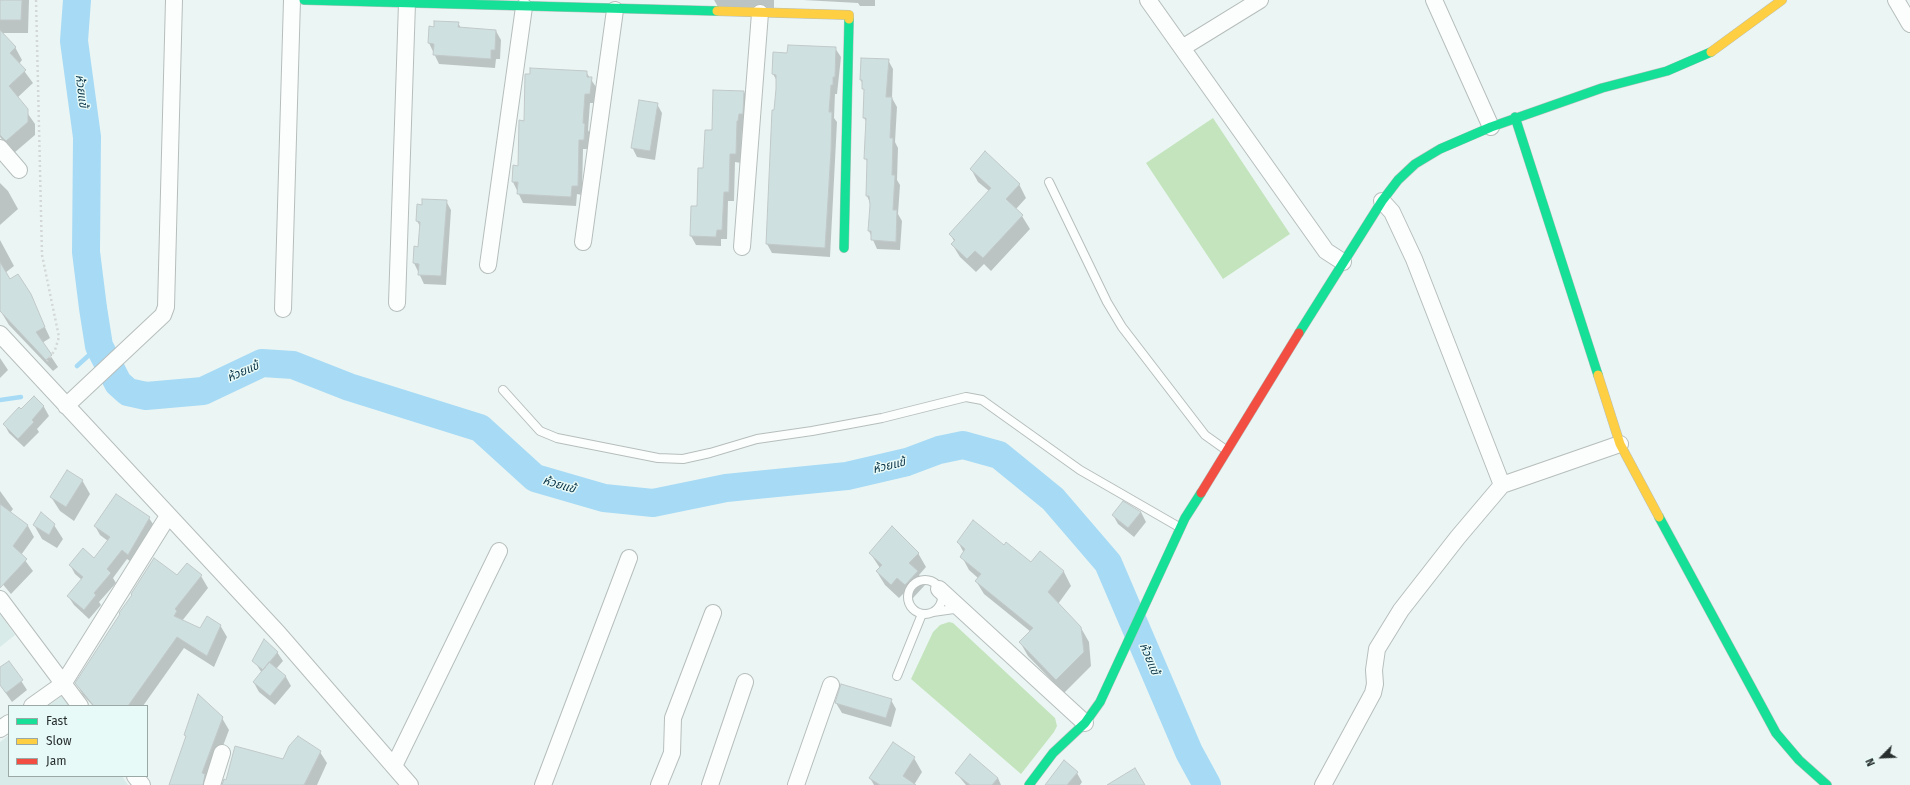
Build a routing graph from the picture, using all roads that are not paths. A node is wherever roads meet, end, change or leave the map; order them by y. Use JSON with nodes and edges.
{"nodes":[{"id":1,"x":174,"y":0,"type":"edge"},
{"id":2,"x":292,"y":0,"type":"edge"},
{"id":3,"x":304,"y":0,"type":"edge"},
{"id":4,"x":1148,"y":0,"type":"edge"},
{"id":5,"x":1260,"y":0,"type":"edge"},
{"id":6,"x":1434,"y":0,"type":"edge"},
{"id":7,"x":1782,"y":0,"type":"edge"},
{"id":8,"x":1896,"y":0,"type":"edge"},
{"id":9,"x":403,"y":2,"type":"edge"},
{"id":10,"x":493,"y":3,"type":"edge"},
{"id":11,"x":591,"y":5,"type":"edge"},
{"id":12,"x":524,"y":6,"type":"junction"},
{"id":13,"x":689,"y":6,"type":"edge"},
{"id":14,"x":782,"y":7,"type":"edge"},
{"id":15,"x":615,"y":10,"type":"junction"},
{"id":16,"x":760,"y":13,"type":"junction"},
{"id":17,"x":1910,"y":24,"type":"edge"},
{"id":18,"x":1182,"y":48,"type":"junction"},
{"id":19,"x":1515,"y":118,"type":"junction"},
{"id":20,"x":1491,"y":127,"type":"junction"},
{"id":21,"x":0,"y":148,"type":"edge"},
{"id":22,"x":19,"y":170,"type":"dead end"},
{"id":23,"x":1048,"y":182,"type":"dead end"},
{"id":24,"x":1382,"y":201,"type":"junction"},
{"id":25,"x":583,"y":242,"type":"dead end"},
{"id":26,"x":742,"y":246,"type":"dead end"},
{"id":27,"x":844,"y":248,"type":"dead end"},
{"id":28,"x":1342,"y":262,"type":"junction"},
{"id":29,"x":488,"y":265,"type":"dead end"},
{"id":30,"x":397,"y":303,"type":"dead end"},
{"id":31,"x":283,"y":309,"type":"dead end"},
{"id":32,"x":0,"y":334,"type":"edge"},
{"id":33,"x":503,"y":390,"type":"dead end"},
{"id":34,"x":66,"y":406,"type":"junction"},
{"id":35,"x":1620,"y":444,"type":"junction"},
{"id":36,"x":1226,"y":450,"type":"junction"},
{"id":37,"x":1502,"y":485,"type":"junction"},
{"id":38,"x":168,"y":516,"type":"junction"},
{"id":39,"x":1180,"y":527,"type":"junction"},
{"id":40,"x":499,"y":551,"type":"dead end"},
{"id":41,"x":629,"y":558,"type":"dead end"},
{"id":42,"x":939,"y":589,"type":"junction"},
{"id":43,"x":0,"y":599,"type":"edge"},
{"id":44,"x":962,"y":610,"type":"junction"},
{"id":45,"x":933,"y":612,"type":"junction"},
{"id":46,"x":713,"y":614,"type":"dead end"},
{"id":47,"x":922,"y":614,"type":"junction"},
{"id":48,"x":897,"y":676,"type":"dead end"},
{"id":49,"x":745,"y":682,"type":"dead end"},
{"id":50,"x":62,"y":684,"type":"junction"},
{"id":51,"x":832,"y":685,"type":"dead end"},
{"id":52,"x":33,"y":705,"type":"edge"},
{"id":53,"x":79,"y":705,"type":"edge"},
{"id":54,"x":1085,"y":723,"type":"junction"},
{"id":55,"x":222,"y":753,"type":"dead end"},
{"id":56,"x":394,"y":766,"type":"junction"},
{"id":57,"x":136,"y":777,"type":"edge"},
{"id":58,"x":142,"y":785,"type":"edge"},
{"id":59,"x":212,"y":785,"type":"edge"},
{"id":60,"x":410,"y":785,"type":"edge"},
{"id":61,"x":543,"y":785,"type":"edge"},
{"id":62,"x":659,"y":785,"type":"edge"},
{"id":63,"x":710,"y":785,"type":"edge"},
{"id":64,"x":796,"y":785,"type":"edge"},
{"id":65,"x":1029,"y":785,"type":"edge"},
{"id":66,"x":1323,"y":785,"type":"edge"},
{"id":67,"x":1828,"y":785,"type":"edge"}],
"edges":[{"from":1,"to":34,"type":"street"},
{"from":2,"to":31,"type":"street"},
{"from":3,"to":9,"type":"street"},
{"from":4,"to":18,"type":"street"},
{"from":5,"to":18,"type":"street"},
{"from":6,"to":20,"type":"street"},
{"from":7,"to":19,"type":"street"},
{"from":8,"to":17,"type":"street"},
{"from":9,"to":10,"type":"street"},
{"from":9,"to":30,"type":"street"},
{"from":10,"to":12,"type":"street"},
{"from":11,"to":12,"type":"street"},
{"from":11,"to":15,"type":"street"},
{"from":12,"to":29,"type":"street"},
{"from":13,"to":15,"type":"street"},
{"from":13,"to":16,"type":"street"},
{"from":14,"to":16,"type":"street"},
{"from":14,"to":27,"type":"street"},
{"from":15,"to":25,"type":"street"},
{"from":16,"to":26,"type":"street"},
{"from":18,"to":28,"type":"street"},
{"from":19,"to":20,"type":"street"},
{"from":19,"to":35,"type":"street"},
{"from":20,"to":24,"type":"street"},
{"from":21,"to":22,"type":"street"},
{"from":23,"to":36,"type":"lane"},
{"from":24,"to":28,"type":"street"},
{"from":24,"to":37,"type":"street"},
{"from":28,"to":36,"type":"street"},
{"from":32,"to":34,"type":"street"},
{"from":33,"to":39,"type":"lane"},
{"from":34,"to":38,"type":"street"},
{"from":35,"to":37,"type":"street"},
{"from":35,"to":67,"type":"street"},
{"from":36,"to":39,"type":"street"},
{"from":37,"to":66,"type":"street"},
{"from":38,"to":50,"type":"street"},
{"from":38,"to":56,"type":"street"},
{"from":39,"to":54,"type":"street"},
{"from":40,"to":56,"type":"street"},
{"from":41,"to":61,"type":"street"},
{"from":42,"to":44,"type":"street"},
{"from":42,"to":45,"type":"lane"},
{"from":42,"to":47,"type":"lane"},
{"from":43,"to":50,"type":"street"},
{"from":44,"to":45,"type":"lane"},
{"from":44,"to":54,"type":"street"},
{"from":45,"to":47,"type":"lane"},
{"from":46,"to":62,"type":"street"},
{"from":47,"to":48,"type":"lane"},
{"from":49,"to":63,"type":"street"},
{"from":50,"to":52,"type":"street"},
{"from":50,"to":53,"type":"street"},
{"from":51,"to":64,"type":"street"},
{"from":54,"to":65,"type":"street"},
{"from":55,"to":59,"type":"street"},
{"from":56,"to":60,"type":"street"},
{"from":57,"to":58,"type":"street"}]}
